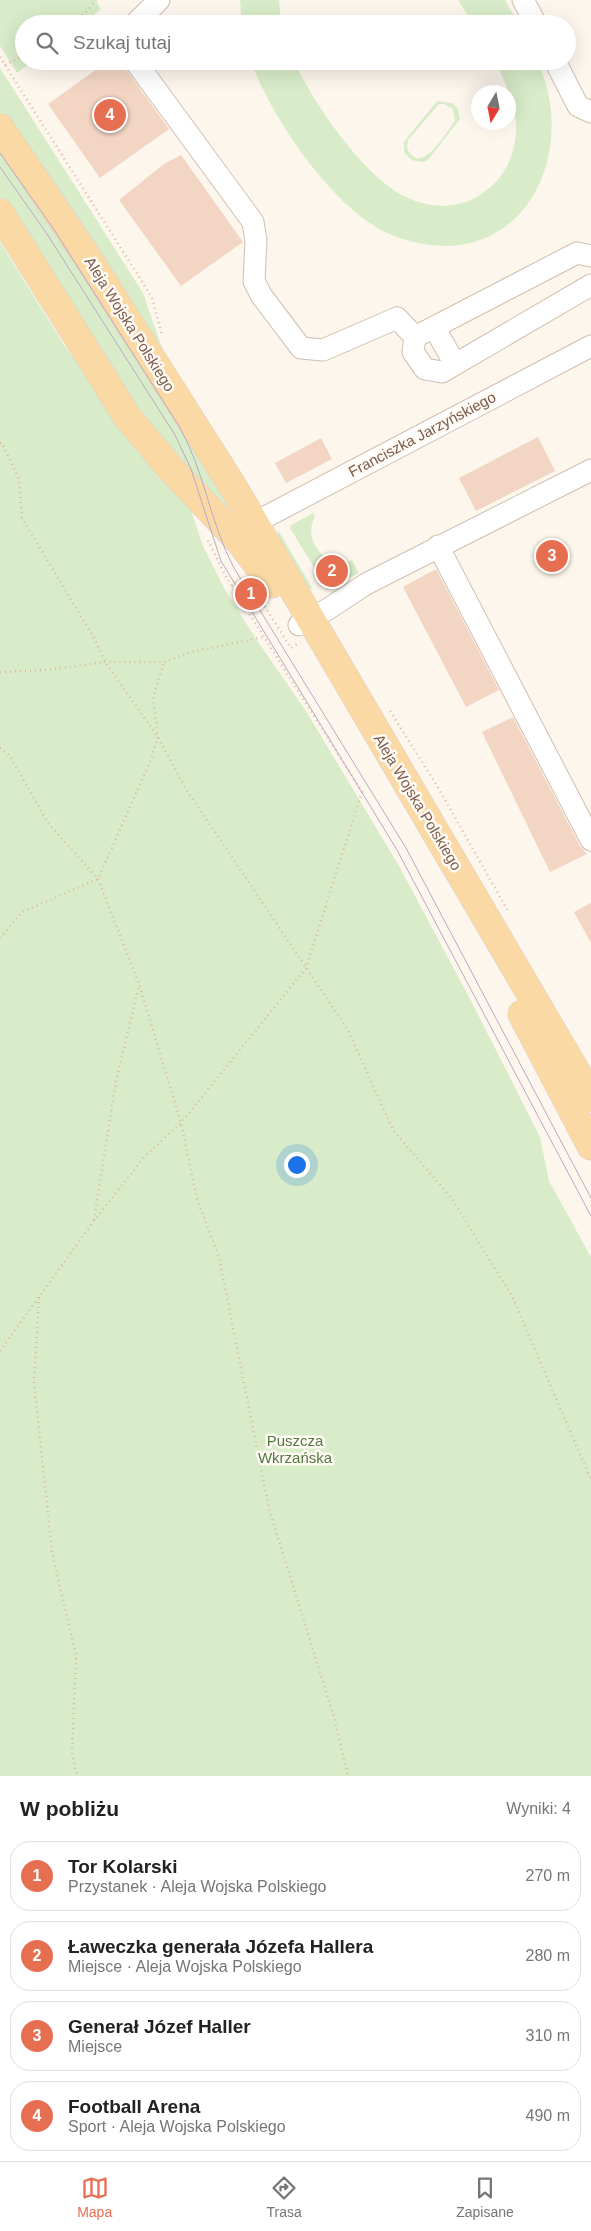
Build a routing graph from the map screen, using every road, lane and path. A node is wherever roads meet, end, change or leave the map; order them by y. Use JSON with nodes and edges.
{"nodes":[{"id":1,"x":96,"y":0,"type":"edge"},
{"id":2,"x":159,"y":0,"type":"edge"},
{"id":3,"x":523,"y":0,"type":"edge"},
{"id":4,"x":82,"y":15,"type":"edge"},
{"id":5,"x":144,"y":15,"type":"edge"},
{"id":6,"x":531,"y":15,"type":"edge"},
{"id":7,"x":0,"y":57,"type":"edge"},
{"id":8,"x":15,"y":60,"type":"edge"},
{"id":9,"x":5,"y":65,"type":"junction"},
{"id":10,"x":143,"y":70,"type":"edge"},
{"id":11,"x":560,"y":70,"type":"edge"},
{"id":12,"x":591,"y":112,"type":"edge"},
{"id":13,"x":0,"y":128,"type":"edge"},
{"id":14,"x":0,"y":213,"type":"edge"},
{"id":15,"x":591,"y":256,"type":"edge"},
{"id":16,"x":591,"y":285,"type":"edge"},
{"id":17,"x":434,"y":328,"type":"junction"},
{"id":18,"x":415,"y":337,"type":"junction"},
{"id":19,"x":164,"y":339,"type":"dead end"},
{"id":20,"x":591,"y":346,"type":"edge"},
{"id":21,"x":455,"y":364,"type":"junction"},
{"id":22,"x":0,"y":443,"type":"edge"},
{"id":23,"x":591,"y":470,"type":"edge"},
{"id":24,"x":208,"y":508,"type":"junction"},
{"id":25,"x":254,"y":522,"type":"junction"},
{"id":26,"x":438,"y":546,"type":"junction"},
{"id":27,"x":252,"y":571,"type":"junction"},
{"id":28,"x":258,"y":596,"type":"dead end"},
{"id":29,"x":303,"y":628,"type":"junction"},
{"id":30,"x":264,"y":637,"type":"junction"},
{"id":31,"x":105,"y":662,"type":"junction"},
{"id":32,"x":164,"y":662,"type":"junction"},
{"id":33,"x":0,"y":672,"type":"edge"},
{"id":34,"x":158,"y":737,"type":"junction"},
{"id":35,"x":0,"y":748,"type":"edge"},
{"id":36,"x":591,"y":840,"type":"edge"},
{"id":37,"x":98,"y":879,"type":"junction"},
{"id":38,"x":0,"y":938,"type":"edge"},
{"id":39,"x":306,"y":968,"type":"junction"},
{"id":40,"x":139,"y":984,"type":"junction"},
{"id":41,"x":581,"y":1086,"type":"edge"},
{"id":42,"x":181,"y":1123,"type":"junction"},
{"id":43,"x":591,"y":1146,"type":"edge"},
{"id":44,"x":94,"y":1222,"type":"junction"},
{"id":45,"x":39,"y":1295,"type":"junction"},
{"id":46,"x":0,"y":1351,"type":"edge"},
{"id":47,"x":591,"y":1480,"type":"edge"},
{"id":48,"x":77,"y":1776,"type":"edge"},
{"id":49,"x":348,"y":1776,"type":"edge"}],
"edges":[{"from":1,"to":4,"type":"path"},
{"from":2,"to":5,"type":"street"},
{"from":3,"to":6,"type":"street"},
{"from":7,"to":9,"type":"path"},
{"from":8,"to":9,"type":"path"},
{"from":9,"to":19,"type":"path"},
{"from":10,"to":18,"type":"street"},
{"from":11,"to":12,"type":"street"},
{"from":13,"to":25,"type":"main road","name":"Aleja Wojska Polskiego"},
{"from":14,"to":24,"type":"main road","name":"Aleja Wojska Polskiego"},
{"from":15,"to":17,"type":"street"},
{"from":16,"to":21,"type":"street"},
{"from":17,"to":18,"type":"street"},
{"from":17,"to":21,"type":"street"},
{"from":18,"to":21,"type":"street"},
{"from":20,"to":25,"type":"street","name":"Franciszka Jarzyńskiego"},
{"from":22,"to":31,"type":"path"},
{"from":23,"to":26,"type":"street"},
{"from":24,"to":25,"type":"street","name":"Aleja Wojska Polskiego"},
{"from":24,"to":27,"type":"main road","name":"Aleja Wojska Polskiego"},
{"from":25,"to":27,"type":"street","name":"Aleja Wojska Polskiego"},
{"from":25,"to":29,"type":"main road","name":"Aleja Wojska Polskiego"},
{"from":26,"to":29,"type":"street"},
{"from":26,"to":36,"type":"street"},
{"from":27,"to":29,"type":"main road","name":"Aleja Wojska Polskiego"},
{"from":27,"to":30,"type":"path"},
{"from":28,"to":29,"type":"path"},
{"from":29,"to":41,"type":"main road","name":"Aleja Wojska Polskiego"},
{"from":30,"to":32,"type":"path"},
{"from":30,"to":39,"type":"path"},
{"from":31,"to":32,"type":"path"},
{"from":31,"to":33,"type":"path"},
{"from":31,"to":34,"type":"path"},
{"from":32,"to":34,"type":"path"},
{"from":34,"to":37,"type":"path"},
{"from":34,"to":39,"type":"path"},
{"from":35,"to":37,"type":"path"},
{"from":37,"to":38,"type":"path"},
{"from":37,"to":40,"type":"path"},
{"from":39,"to":42,"type":"path"},
{"from":39,"to":47,"type":"path"},
{"from":40,"to":42,"type":"path"},
{"from":40,"to":44,"type":"path"},
{"from":41,"to":43,"type":"main road","name":"Aleja Wojska Polskiego"},
{"from":42,"to":44,"type":"path"},
{"from":42,"to":49,"type":"path"},
{"from":44,"to":45,"type":"path"},
{"from":45,"to":46,"type":"path"},
{"from":45,"to":48,"type":"path"}]}
